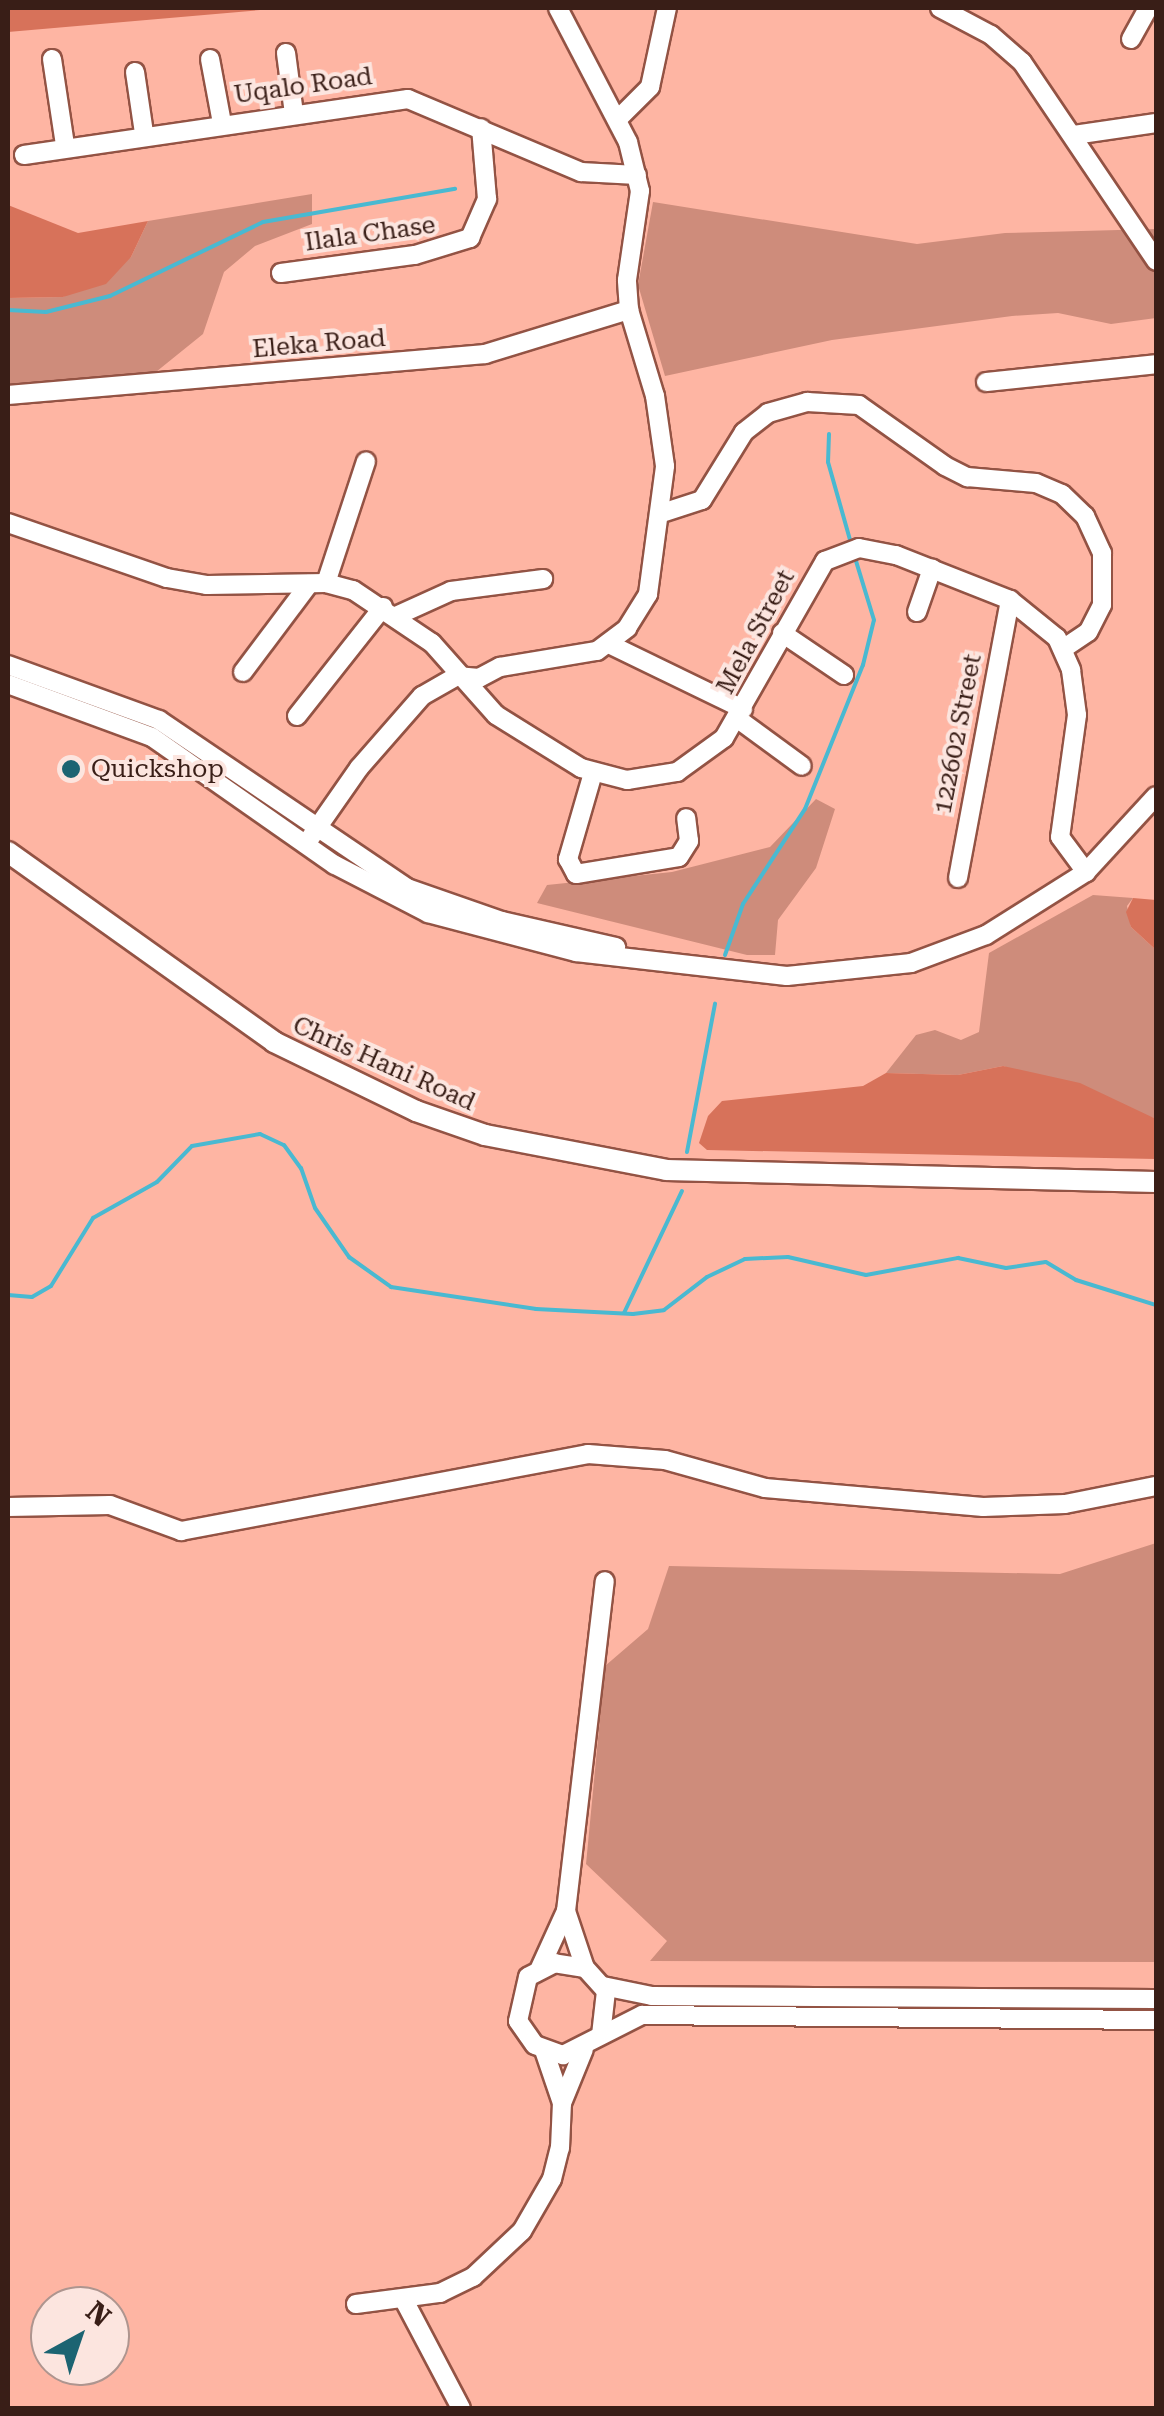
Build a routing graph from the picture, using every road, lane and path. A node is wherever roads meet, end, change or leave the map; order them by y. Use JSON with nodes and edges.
{"nodes":[{"id":1,"x":558,"y":8,"type":"edge"},
{"id":2,"x":667,"y":8,"type":"edge"},
{"id":3,"x":940,"y":8,"type":"edge"},
{"id":4,"x":1148,"y":8,"type":"edge"},
{"id":5,"x":1131,"y":39,"type":"dead end"},
{"id":6,"x":286,"y":52,"type":"dead end"},
{"id":7,"x":52,"y":59,"type":"dead end"},
{"id":8,"x":210,"y":59,"type":"dead end"},
{"id":9,"x":135,"y":72,"type":"dead end"},
{"id":10,"x":294,"y":114,"type":"junction"},
{"id":11,"x":617,"y":120,"type":"junction"},
{"id":12,"x":222,"y":123,"type":"junction"},
{"id":13,"x":1156,"y":123,"type":"edge"},
{"id":14,"x":481,"y":128,"type":"junction"},
{"id":15,"x":144,"y":134,"type":"junction"},
{"id":16,"x":1074,"y":135,"type":"junction"},
{"id":17,"x":65,"y":145,"type":"junction"},
{"id":18,"x":24,"y":155,"type":"dead end"},
{"id":19,"x":637,"y":175,"type":"junction"},
{"id":20,"x":1156,"y":262,"type":"edge"},
{"id":21,"x":281,"y":273,"type":"dead end"},
{"id":22,"x":630,"y":310,"type":"junction"},
{"id":23,"x":1156,"y":364,"type":"edge"},
{"id":24,"x":986,"y":382,"type":"dead end"},
{"id":25,"x":8,"y":395,"type":"edge"},
{"id":26,"x":366,"y":462,"type":"dead end"},
{"id":27,"x":662,"y":513,"type":"junction"},
{"id":28,"x":8,"y":523,"type":"edge"},
{"id":29,"x":932,"y":569,"type":"junction"},
{"id":30,"x":543,"y":579,"type":"dead end"},
{"id":31,"x":318,"y":584,"type":"junction"},
{"id":32,"x":1010,"y":600,"type":"junction"},
{"id":33,"x":389,"y":611,"type":"junction"},
{"id":34,"x":917,"y":612,"type":"dead end"},
{"id":35,"x":782,"y":634,"type":"junction"},
{"id":36,"x":609,"y":644,"type":"junction"},
{"id":37,"x":1063,"y":649,"type":"junction"},
{"id":38,"x":8,"y":665,"type":"edge"},
{"id":39,"x":243,"y":672,"type":"dead end"},
{"id":40,"x":844,"y":674,"type":"dead end"},
{"id":41,"x":457,"y":676,"type":"junction"},
{"id":42,"x":8,"y":684,"type":"edge"},
{"id":43,"x":741,"y":714,"type":"junction"},
{"id":44,"x":297,"y":716,"type":"dead end"},
{"id":45,"x":802,"y":766,"type":"dead end"},
{"id":46,"x":593,"y":774,"type":"junction"},
{"id":47,"x":1156,"y":796,"type":"edge"},
{"id":48,"x":686,"y":818,"type":"dead end"},
{"id":49,"x":311,"y":837,"type":"junction"},
{"id":50,"x":8,"y":852,"type":"edge"},
{"id":51,"x":1086,"y":872,"type":"junction"},
{"id":52,"x":958,"y":878,"type":"dead end"},
{"id":53,"x":1156,"y":1182,"type":"edge"},
{"id":54,"x":1156,"y":1486,"type":"edge"},
{"id":55,"x":8,"y":1508,"type":"edge"},
{"id":56,"x":605,"y":1581,"type":"dead end"},
{"id":57,"x":566,"y":1912,"type":"junction"},
{"id":58,"x":540,"y":1968,"type":"junction"},
{"id":59,"x":585,"y":1968,"type":"junction"},
{"id":60,"x":602,"y":1986,"type":"junction"},
{"id":61,"x":1156,"y":1998,"type":"edge"},
{"id":62,"x":1156,"y":2020,"type":"edge"},
{"id":63,"x":602,"y":2034,"type":"junction"},
{"id":64,"x":584,"y":2049,"type":"junction"},
{"id":65,"x":544,"y":2050,"type":"junction"},
{"id":66,"x":562,"y":2102,"type":"junction"},
{"id":67,"x":405,"y":2302,"type":"junction"},
{"id":68,"x":356,"y":2304,"type":"dead end"},
{"id":69,"x":461,"y":2408,"type":"edge"}],
"edges":[{"from":1,"to":11,"type":"street"},
{"from":2,"to":11,"type":"street"},
{"from":3,"to":16,"type":"street"},
{"from":4,"to":5,"type":"street"},
{"from":6,"to":10,"type":"street"},
{"from":7,"to":17,"type":"street"},
{"from":8,"to":12,"type":"street"},
{"from":9,"to":15,"type":"street"},
{"from":10,"to":12,"type":"street","name":"Uqalo Road"},
{"from":10,"to":14,"type":"street","name":"Uqalo Road"},
{"from":11,"to":19,"type":"street"},
{"from":12,"to":15,"type":"street","name":"Uqalo Road"},
{"from":13,"to":16,"type":"street"},
{"from":14,"to":19,"type":"street","name":"Uqalo Road"},
{"from":14,"to":21,"type":"street","name":"Ilala Chase"},
{"from":15,"to":17,"type":"street","name":"Uqalo Road"},
{"from":16,"to":20,"type":"street"},
{"from":17,"to":18,"type":"street","name":"Uqalo Road"},
{"from":19,"to":22,"type":"street"},
{"from":22,"to":25,"type":"street","name":"Eleka Road"},
{"from":22,"to":27,"type":"street"},
{"from":23,"to":24,"type":"street"},
{"from":26,"to":31,"type":"street"},
{"from":27,"to":36,"type":"street"},
{"from":27,"to":37,"type":"street"},
{"from":28,"to":31,"type":"street"},
{"from":29,"to":32,"type":"street","name":"Mela Street"},
{"from":29,"to":34,"type":"street"},
{"from":29,"to":35,"type":"street","name":"Mela Street"},
{"from":30,"to":33,"type":"street"},
{"from":31,"to":33,"type":"street","name":"Mela Street"},
{"from":31,"to":39,"type":"street"},
{"from":32,"to":37,"type":"street","name":"Mela Street"},
{"from":32,"to":52,"type":"street","name":"122602 Street"},
{"from":33,"to":41,"type":"street","name":"Mela Street"},
{"from":33,"to":44,"type":"street"},
{"from":35,"to":40,"type":"street"},
{"from":35,"to":43,"type":"street","name":"Mela Street"},
{"from":36,"to":41,"type":"street"},
{"from":36,"to":43,"type":"street"},
{"from":37,"to":51,"type":"street"},
{"from":38,"to":49,"type":"street"},
{"from":41,"to":46,"type":"street","name":"Mela Street"},
{"from":41,"to":49,"type":"street"},
{"from":42,"to":49,"type":"street"},
{"from":43,"to":45,"type":"street"},
{"from":43,"to":46,"type":"street","name":"Mela Street"},
{"from":46,"to":48,"type":"street"},
{"from":47,"to":51,"type":"street"},
{"from":49,"to":51,"type":"street"},
{"from":50,"to":53,"type":"main road","name":"Chris Hani Road"},
{"from":54,"to":55,"type":"street"},
{"from":56,"to":57,"type":"street"},
{"from":57,"to":58,"type":"street"},
{"from":57,"to":59,"type":"street"},
{"from":58,"to":59,"type":"street"},
{"from":58,"to":65,"type":"street"},
{"from":59,"to":60,"type":"street"},
{"from":60,"to":61,"type":"street"},
{"from":60,"to":63,"type":"street"},
{"from":62,"to":63,"type":"street"},
{"from":63,"to":64,"type":"street"},
{"from":64,"to":65,"type":"street"},
{"from":64,"to":66,"type":"street"},
{"from":65,"to":66,"type":"street"},
{"from":66,"to":67,"type":"street"},
{"from":67,"to":68,"type":"street"},
{"from":67,"to":69,"type":"street"}]}
